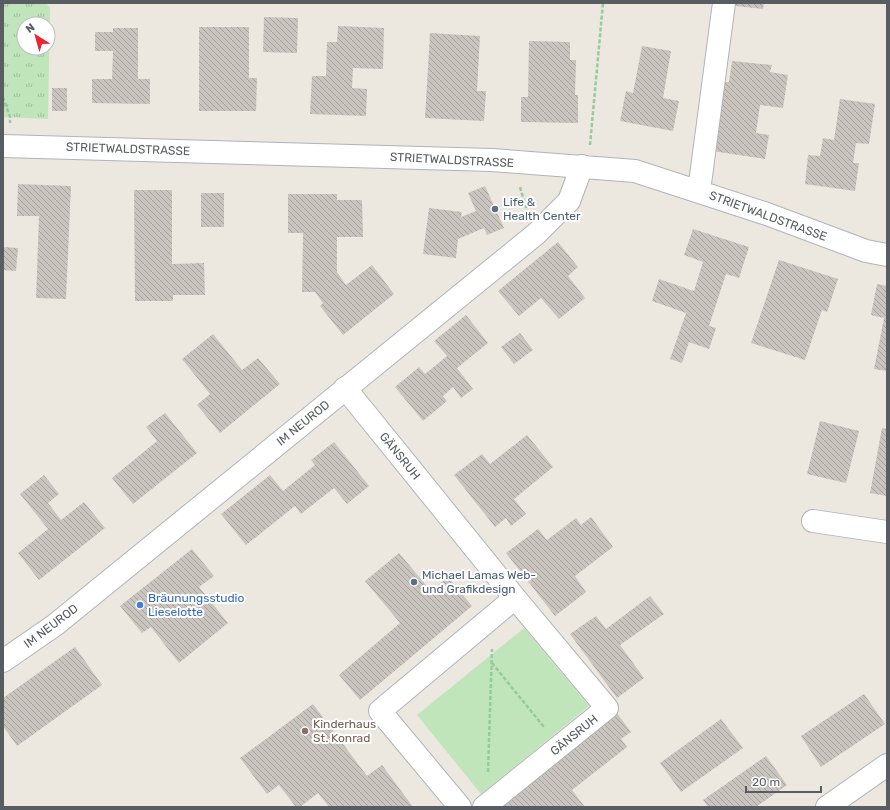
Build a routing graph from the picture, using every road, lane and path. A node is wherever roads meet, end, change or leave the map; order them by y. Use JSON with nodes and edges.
{"nodes":[{"id":1,"x":602,"y":3,"type":"edge"},
{"id":2,"x":724,"y":3,"type":"edge"},
{"id":3,"x":3,"y":146,"type":"edge"},
{"id":4,"x":516,"y":162,"type":"junction"},
{"id":5,"x":586,"y":167,"type":"junction"},
{"id":6,"x":698,"y":191,"type":"junction"},
{"id":7,"x":536,"y":234,"type":"junction"},
{"id":8,"x":887,"y":254,"type":"edge"},
{"id":9,"x":345,"y":388,"type":"junction"},
{"id":10,"x":813,"y":521,"type":"dead end"},
{"id":11,"x":887,"y":532,"type":"edge"},
{"id":12,"x":515,"y":598,"type":"junction"},
{"id":13,"x":493,"y":616,"type":"junction"},
{"id":14,"x":3,"y":661,"type":"edge"},
{"id":15,"x":492,"y":662,"type":"junction"},
{"id":16,"x":560,"y":747,"type":"junction"},
{"id":17,"x":887,"y":765,"type":"edge"},
{"id":18,"x":486,"y":806,"type":"edge"},
{"id":19,"x":460,"y":807,"type":"edge"},
{"id":20,"x":827,"y":807,"type":"edge"}],
"edges":[{"from":1,"to":5,"type":"path"},
{"from":2,"to":6,"type":"street"},
{"from":3,"to":4,"type":"street","name":"STRIETWALDSTRASSE"},
{"from":4,"to":5,"type":"street","name":"STRIETWALDSTRASSE"},
{"from":4,"to":7,"type":"path"},
{"from":5,"to":6,"type":"street","name":"STRIETWALDSTRASSE"},
{"from":5,"to":7,"type":"street","name":"IM NEUROD"},
{"from":6,"to":8,"type":"street","name":"STRIETWALDSTRASSE"},
{"from":7,"to":9,"type":"street","name":"IM NEUROD"},
{"from":9,"to":12,"type":"street","name":"GÄNSRUH"},
{"from":9,"to":14,"type":"street","name":"IM NEUROD"},
{"from":10,"to":11,"type":"street"},
{"from":12,"to":13,"type":"street"},
{"from":12,"to":16,"type":"street","name":"GÄNSRUH"},
{"from":13,"to":15,"type":"path"},
{"from":13,"to":19,"type":"street"},
{"from":15,"to":16,"type":"path"},
{"from":15,"to":18,"type":"path"},
{"from":16,"to":18,"type":"street","name":"GÄNSRUH"},
{"from":17,"to":20,"type":"street"}]}
